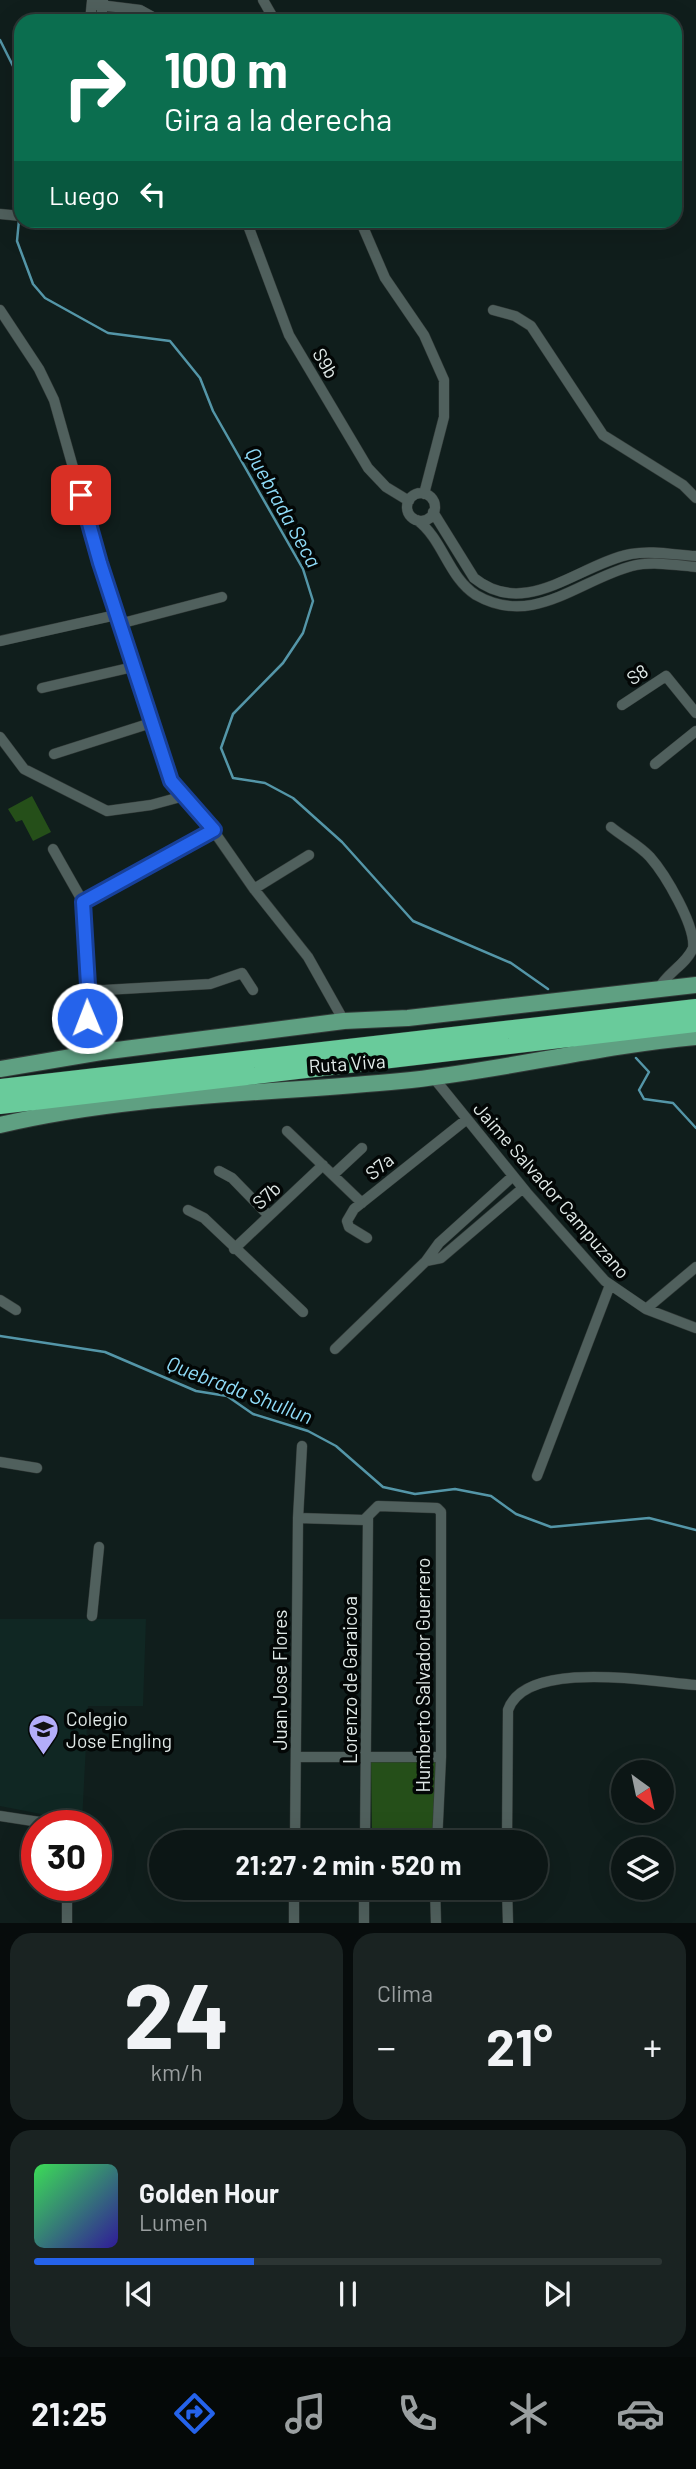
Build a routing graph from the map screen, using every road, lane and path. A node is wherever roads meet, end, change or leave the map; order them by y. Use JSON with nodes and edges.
{"nodes":[{"id":1,"x":97,"y":3,"type":"edge"},
{"id":2,"x":147,"y":14,"type":"edge"},
{"id":3,"x":249,"y":228,"type":"edge"},
{"id":4,"x":363,"y":228,"type":"edge"},
{"id":5,"x":0,"y":310,"type":"edge"},
{"id":6,"x":493,"y":310,"type":"dead end"},
{"id":7,"x":424,"y":494,"type":"junction"},
{"id":8,"x":696,"y":498,"type":"edge"},
{"id":9,"x":409,"y":501,"type":"junction"},
{"id":10,"x":433,"y":512,"type":"junction"},
{"id":11,"x":417,"y":520,"type":"junction"},
{"id":12,"x":696,"y":556,"type":"edge"},
{"id":13,"x":696,"y":567,"type":"edge"},
{"id":14,"x":222,"y":597,"type":"dead end"},
{"id":15,"x":118,"y":620,"type":"junction"},
{"id":16,"x":0,"y":641,"type":"edge"},
{"id":17,"x":133,"y":667,"type":"junction"},
{"id":18,"x":42,"y":688,"type":"dead end"},
{"id":19,"x":622,"y":705,"type":"dead end"},
{"id":20,"x":696,"y":713,"type":"edge"},
{"id":21,"x":151,"y":723,"type":"junction"},
{"id":22,"x":696,"y":731,"type":"edge"},
{"id":23,"x":0,"y":737,"type":"edge"},
{"id":24,"x":54,"y":754,"type":"dead end"},
{"id":25,"x":655,"y":764,"type":"dead end"},
{"id":26,"x":184,"y":796,"type":"junction"},
{"id":27,"x":611,"y":827,"type":"dead end"},
{"id":28,"x":214,"y":830,"type":"junction"},
{"id":29,"x":53,"y":849,"type":"dead end"},
{"id":30,"x":309,"y":855,"type":"dead end"},
{"id":31,"x":254,"y":889,"type":"junction"},
{"id":32,"x":83,"y":902,"type":"junction"},
{"id":33,"x":695,"y":946,"type":"edge"},
{"id":34,"x":696,"y":985,"type":"edge"},
{"id":35,"x":253,"y":990,"type":"dead end"},
{"id":36,"x":658,"y":990,"type":"junction"},
{"id":37,"x":87,"y":991,"type":"junction"},
{"id":38,"x":696,"y":1008,"type":"edge"},
{"id":39,"x":87,"y":1018,"type":"dead end"},
{"id":40,"x":345,"y":1021,"type":"junction"},
{"id":41,"x":696,"y":1026,"type":"edge"},
{"id":42,"x":696,"y":1037,"type":"edge"},
{"id":43,"x":655,"y":1041,"type":"junction"},
{"id":44,"x":0,"y":1069,"type":"edge"},
{"id":45,"x":433,"y":1077,"type":"junction"},
{"id":46,"x":0,"y":1088,"type":"edge"},
{"id":47,"x":0,"y":1105,"type":"edge"},
{"id":48,"x":467,"y":1119,"type":"junction"},
{"id":49,"x":0,"y":1125,"type":"edge"},
{"id":50,"x":287,"y":1131,"type":"dead end"},
{"id":51,"x":362,"y":1148,"type":"dead end"},
{"id":52,"x":323,"y":1165,"type":"junction"},
{"id":53,"x":219,"y":1171,"type":"dead end"},
{"id":54,"x":333,"y":1175,"type":"junction"},
{"id":55,"x":513,"y":1176,"type":"junction"},
{"id":56,"x":523,"y":1188,"type":"junction"},
{"id":57,"x":362,"y":1203,"type":"junction"},
{"id":58,"x":188,"y":1210,"type":"dead end"},
{"id":59,"x":269,"y":1216,"type":"junction"},
{"id":60,"x":367,"y":1238,"type":"dead end"},
{"id":61,"x":233,"y":1250,"type":"junction"},
{"id":62,"x":426,"y":1261,"type":"junction"},
{"id":63,"x":694,"y":1273,"type":"edge"},
{"id":64,"x":610,"y":1285,"type":"junction"},
{"id":65,"x":0,"y":1300,"type":"edge"},
{"id":66,"x":646,"y":1309,"type":"junction"},
{"id":67,"x":16,"y":1310,"type":"dead end"},
{"id":68,"x":303,"y":1312,"type":"dead end"},
{"id":69,"x":696,"y":1328,"type":"edge"},
{"id":70,"x":335,"y":1349,"type":"dead end"},
{"id":71,"x":302,"y":1446,"type":"dead end"},
{"id":72,"x":0,"y":1462,"type":"edge"},
{"id":73,"x":37,"y":1468,"type":"dead end"},
{"id":74,"x":537,"y":1476,"type":"dead end"},
{"id":75,"x":298,"y":1518,"type":"junction"},
{"id":76,"x":368,"y":1518,"type":"junction"},
{"id":77,"x":99,"y":1547,"type":"dead end"},
{"id":78,"x":92,"y":1616,"type":"dead end"},
{"id":79,"x":696,"y":1685,"type":"edge"},
{"id":80,"x":296,"y":1757,"type":"junction"},
{"id":81,"x":441,"y":1757,"type":"junction"},
{"id":82,"x":366,"y":1758,"type":"junction"},
{"id":83,"x":0,"y":1816,"type":"edge"},
{"id":84,"x":21,"y":1819,"type":"edge"},
{"id":85,"x":295,"y":1830,"type":"edge"},
{"id":86,"x":365,"y":1830,"type":"edge"},
{"id":87,"x":438,"y":1830,"type":"edge"},
{"id":88,"x":507,"y":1830,"type":"edge"},
{"id":89,"x":294,"y":1900,"type":"edge"},
{"id":90,"x":364,"y":1900,"type":"edge"},
{"id":91,"x":435,"y":1900,"type":"edge"},
{"id":92,"x":508,"y":1900,"type":"edge"},
{"id":93,"x":67,"y":1901,"type":"edge"},
{"id":94,"x":67,"y":1923,"type":"edge"},
{"id":95,"x":294,"y":1923,"type":"edge"},
{"id":96,"x":364,"y":1923,"type":"edge"},
{"id":97,"x":436,"y":1923,"type":"edge"},
{"id":98,"x":508,"y":1923,"type":"edge"}],
"edges":[{"from":1,"to":2,"type":"street"},
{"from":3,"to":9,"type":"street","name":"S9b"},
{"from":4,"to":7,"type":"street"},
{"from":5,"to":15,"type":"street"},
{"from":6,"to":8,"type":"street"},
{"from":7,"to":9,"type":"street"},
{"from":7,"to":10,"type":"street"},
{"from":9,"to":11,"type":"street"},
{"from":10,"to":11,"type":"street"},
{"from":10,"to":12,"type":"street"},
{"from":11,"to":13,"type":"street"},
{"from":14,"to":15,"type":"street"},
{"from":15,"to":16,"type":"street"},
{"from":15,"to":17,"type":"street"},
{"from":17,"to":18,"type":"street"},
{"from":17,"to":21,"type":"street"},
{"from":19,"to":20,"type":"street","name":"S8"},
{"from":21,"to":24,"type":"street"},
{"from":21,"to":26,"type":"street"},
{"from":22,"to":25,"type":"street"},
{"from":23,"to":26,"type":"street"},
{"from":26,"to":28,"type":"street"},
{"from":27,"to":33,"type":"street"},
{"from":28,"to":31,"type":"street"},
{"from":28,"to":32,"type":"street"},
{"from":29,"to":32,"type":"street"},
{"from":30,"to":31,"type":"street"},
{"from":31,"to":40,"type":"street"},
{"from":32,"to":37,"type":"street"},
{"from":33,"to":36,"type":"street"},
{"from":34,"to":36,"type":"main road","name":"Ruta Viva"},
{"from":35,"to":37,"type":"street"},
{"from":36,"to":40,"type":"main road","name":"Ruta Viva"},
{"from":37,"to":39,"type":"street"},
{"from":38,"to":46,"type":"highway","name":"Ruta Viva"},
{"from":40,"to":44,"type":"main road","name":"Ruta Viva"},
{"from":41,"to":43,"type":"highway"},
{"from":41,"to":47,"type":"highway","name":"Ruta Viva"},
{"from":42,"to":43,"type":"main road","name":"Ruta Viva"},
{"from":43,"to":45,"type":"main road","name":"Ruta Viva"},
{"from":45,"to":48,"type":"street","name":"Jaime Salvador Campuzano"},
{"from":45,"to":49,"type":"main road","name":"Ruta Viva"},
{"from":48,"to":55,"type":"street","name":"Jaime Salvador Campuzano"},
{"from":48,"to":57,"type":"street","name":"S7a"},
{"from":50,"to":52,"type":"street","name":"S7a"},
{"from":51,"to":54,"type":"street"},
{"from":52,"to":54,"type":"street","name":"S7a"},
{"from":52,"to":59,"type":"street","name":"S7b"},
{"from":53,"to":59,"type":"street"},
{"from":54,"to":57,"type":"street","name":"S7a"},
{"from":55,"to":56,"type":"street","name":"Jaime Salvador Campuzano"},
{"from":55,"to":62,"type":"street"},
{"from":56,"to":62,"type":"street"},
{"from":56,"to":64,"type":"street","name":"Jaime Salvador Campuzano"},
{"from":57,"to":60,"type":"street"},
{"from":58,"to":61,"type":"street"},
{"from":59,"to":61,"type":"street","name":"S7b"},
{"from":61,"to":68,"type":"street"},
{"from":62,"to":70,"type":"street"},
{"from":63,"to":66,"type":"street"},
{"from":64,"to":66,"type":"street","name":"Jaime Salvador Campuzano"},
{"from":64,"to":74,"type":"street"},
{"from":65,"to":67,"type":"street"},
{"from":66,"to":69,"type":"street","name":"Jaime Salvador Campuzano"},
{"from":71,"to":75,"type":"street","name":"Juan Jose Flores"},
{"from":72,"to":73,"type":"street"},
{"from":75,"to":76,"type":"street"},
{"from":75,"to":80,"type":"street","name":"Juan Jose Flores"},
{"from":76,"to":81,"type":"street","name":"Humberto Salvador Guerrero"},
{"from":76,"to":82,"type":"street","name":"Lorenzo de Garaicoa"},
{"from":77,"to":78,"type":"street"},
{"from":79,"to":88,"type":"street"},
{"from":80,"to":82,"type":"street"},
{"from":80,"to":85,"type":"street","name":"Juan Jose Flores"},
{"from":81,"to":82,"type":"street"},
{"from":81,"to":87,"type":"street","name":"Humberto Salvador Guerrero"},
{"from":82,"to":86,"type":"street","name":"Lorenzo de Garaicoa"},
{"from":83,"to":84,"type":"street"},
{"from":89,"to":95,"type":"street"},
{"from":90,"to":96,"type":"street"},
{"from":91,"to":97,"type":"street"},
{"from":92,"to":98,"type":"street"},
{"from":93,"to":94,"type":"street"}]}
